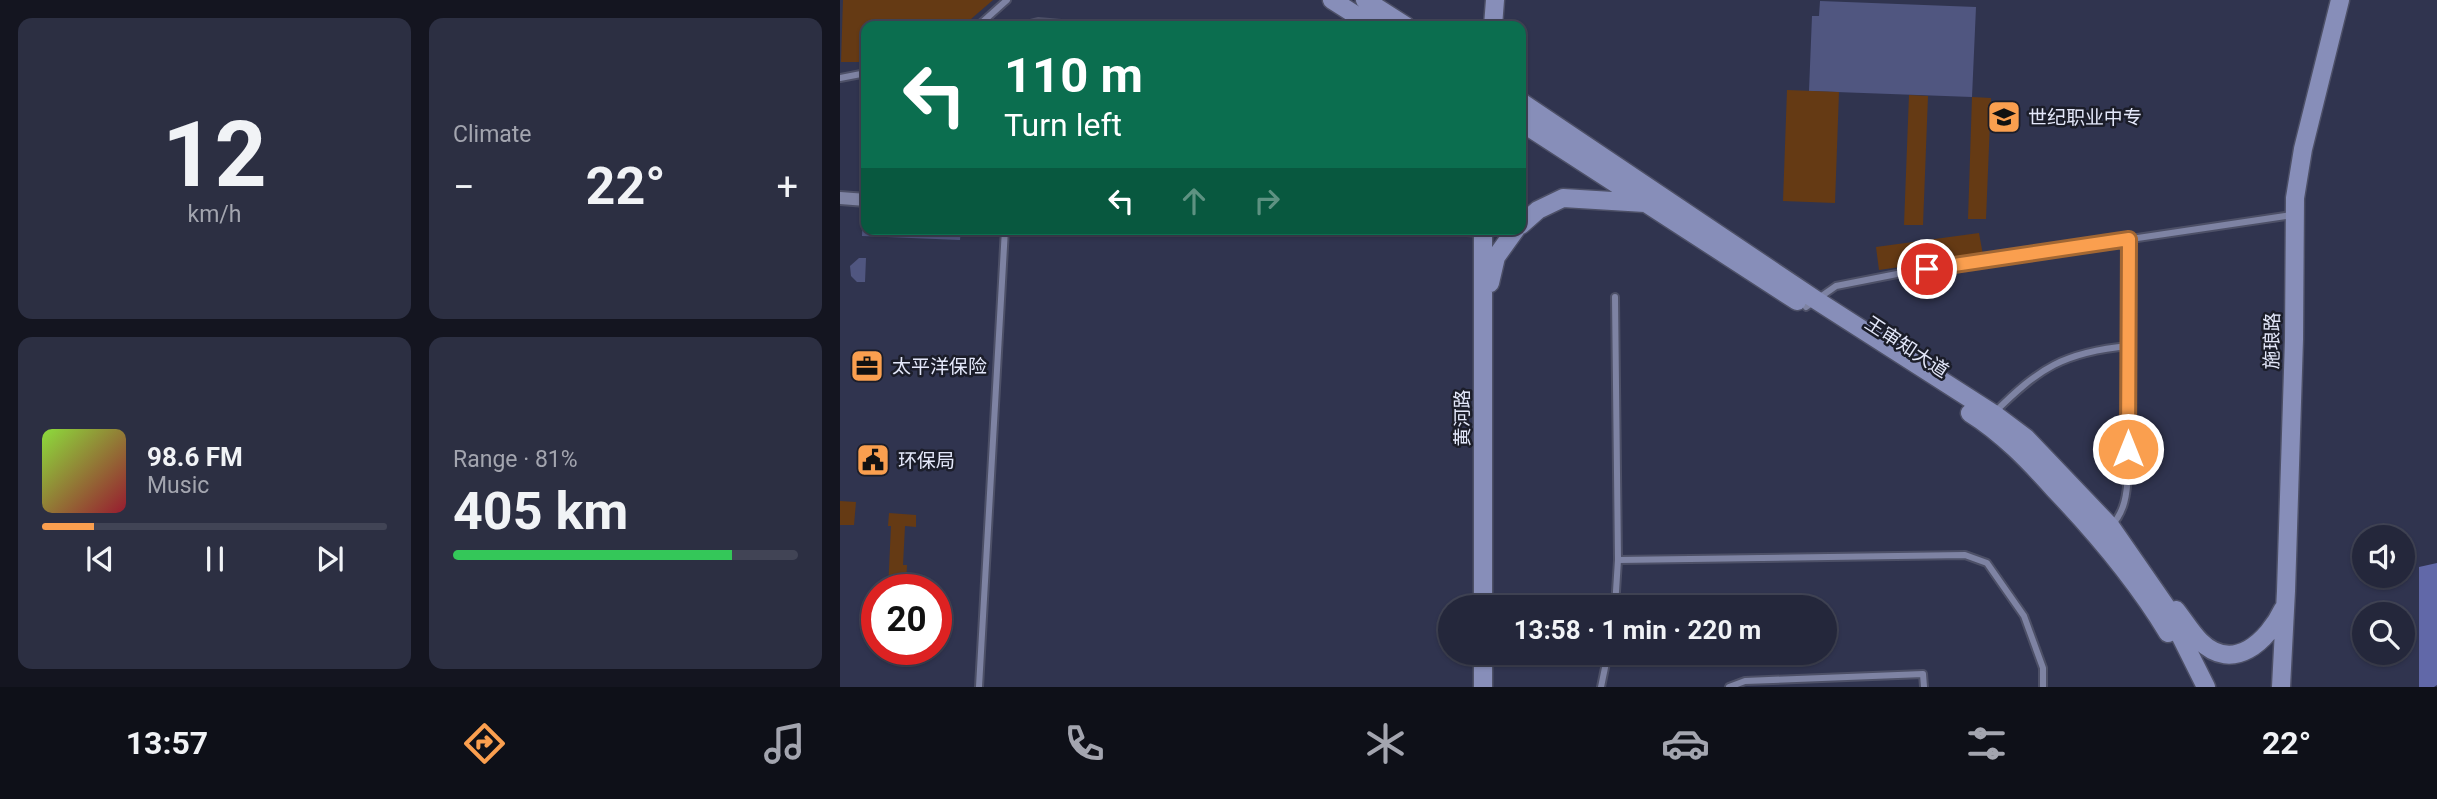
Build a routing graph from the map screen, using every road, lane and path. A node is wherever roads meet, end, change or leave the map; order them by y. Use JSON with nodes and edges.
{"nodes":[{"id":1,"x":1007,"y":0,"type":"edge"},
{"id":2,"x":1332,"y":0,"type":"edge"},
{"id":3,"x":1365,"y":0,"type":"edge"},
{"id":4,"x":1495,"y":0,"type":"edge"},
{"id":5,"x":2343,"y":0,"type":"edge"},
{"id":6,"x":984,"y":21,"type":"edge"},
{"id":7,"x":1365,"y":21,"type":"edge"},
{"id":8,"x":1398,"y":21,"type":"edge"},
{"id":9,"x":1493,"y":21,"type":"edge"},
{"id":10,"x":861,"y":74,"type":"edge"},
{"id":11,"x":840,"y":78,"type":"edge"},
{"id":12,"x":1526,"y":105,"type":"edge"},
{"id":13,"x":1526,"y":125,"type":"edge"},
{"id":14,"x":840,"y":198,"type":"edge"},
{"id":15,"x":861,"y":200,"type":"edge"},
{"id":16,"x":1646,"y":204,"type":"junction"},
{"id":17,"x":2295,"y":215,"type":"junction"},
{"id":18,"x":1526,"y":221,"type":"edge"},
{"id":19,"x":1005,"y":235,"type":"edge"},
{"id":20,"x":1483,"y":235,"type":"edge"},
{"id":21,"x":1512,"y":235,"type":"edge"},
{"id":22,"x":2129,"y":239,"type":"junction"},
{"id":23,"x":1615,"y":297,"type":"dead end"},
{"id":24,"x":1811,"y":303,"type":"junction"},
{"id":25,"x":1483,"y":313,"type":"junction"},
{"id":26,"x":2129,"y":346,"type":"junction"},
{"id":27,"x":1989,"y":418,"type":"junction"},
{"id":28,"x":2105,"y":533,"type":"junction"},
{"id":29,"x":1618,"y":560,"type":"junction"},
{"id":30,"x":2123,"y":565,"type":"junction"},
{"id":31,"x":2153,"y":586,"type":"junction"},
{"id":32,"x":1483,"y":595,"type":"edge"},
{"id":33,"x":1616,"y":595,"type":"edge"},
{"id":34,"x":2286,"y":603,"type":"junction"},
{"id":35,"x":1483,"y":665,"type":"edge"},
{"id":36,"x":1606,"y":665,"type":"edge"},
{"id":37,"x":979,"y":687,"type":"edge"},
{"id":38,"x":1483,"y":687,"type":"edge"},
{"id":39,"x":1601,"y":687,"type":"edge"},
{"id":40,"x":1729,"y":687,"type":"edge"},
{"id":41,"x":1924,"y":687,"type":"edge"},
{"id":42,"x":2043,"y":687,"type":"edge"},
{"id":43,"x":2194,"y":687,"type":"edge"},
{"id":44,"x":2206,"y":687,"type":"edge"},
{"id":45,"x":2280,"y":687,"type":"edge"},
{"id":46,"x":2287,"y":687,"type":"edge"}],
"edges":[{"from":1,"to":6,"type":"lane"},
{"from":2,"to":7,"type":"main road"},
{"from":3,"to":8,"type":"main road"},
{"from":4,"to":9,"type":"main road"},
{"from":5,"to":17,"type":"main road","name":"施琅路"},
{"from":5,"to":46,"type":"main road","name":"施琅路"},
{"from":10,"to":11,"type":"lane"},
{"from":12,"to":24,"type":"main road"},
{"from":13,"to":16,"type":"main road","name":"王审知大道"},
{"from":14,"to":15,"type":"street"},
{"from":16,"to":18,"type":"main road"},
{"from":16,"to":24,"type":"main road","name":"王审知大道"},
{"from":17,"to":22,"type":"lane"},
{"from":17,"to":34,"type":"main road","name":"施琅路"},
{"from":19,"to":37,"type":"lane"},
{"from":20,"to":25,"type":"main road","name":"黄河路"},
{"from":21,"to":25,"type":"main road"},
{"from":22,"to":24,"type":"lane"},
{"from":22,"to":26,"type":"lane"},
{"from":23,"to":29,"type":"lane"},
{"from":24,"to":27,"type":"main road","name":"王审知大道"},
{"from":25,"to":32,"type":"main road","name":"黄河路"},
{"from":26,"to":27,"type":"lane"},
{"from":26,"to":28,"type":"lane"},
{"from":27,"to":28,"type":"main road","name":"王审知大道"},
{"from":28,"to":30,"type":"main road","name":"王审知大道"},
{"from":28,"to":31,"type":"main road"},
{"from":29,"to":33,"type":"lane"},
{"from":29,"to":42,"type":"lane"},
{"from":30,"to":31,"type":"main road"},
{"from":30,"to":43,"type":"main road","name":"王审知大道"},
{"from":31,"to":34,"type":"main road"},
{"from":31,"to":44,"type":"main road"},
{"from":34,"to":45,"type":"main road","name":"施琅路"},
{"from":35,"to":38,"type":"main road"},
{"from":36,"to":39,"type":"lane"},
{"from":40,"to":41,"type":"lane"}]}
